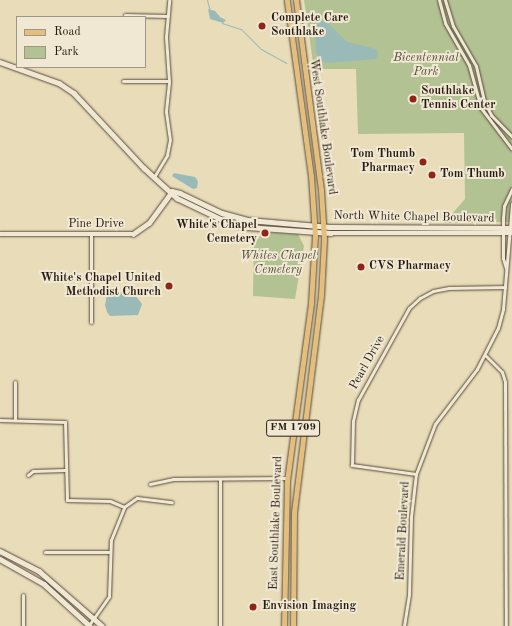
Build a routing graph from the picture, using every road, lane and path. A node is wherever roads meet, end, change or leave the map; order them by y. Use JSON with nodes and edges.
{"nodes":[{"id":1,"x":169,"y":0,"type":"edge"},
{"id":2,"x":287,"y":0,"type":"edge"},
{"id":3,"x":296,"y":0,"type":"edge"},
{"id":4,"x":439,"y":0,"type":"edge"},
{"id":5,"x":445,"y":0,"type":"edge"},
{"id":6,"x":125,"y":15,"type":"dead end"},
{"id":7,"x":168,"y":16,"type":"junction"},
{"id":8,"x":0,"y":62,"type":"edge"},
{"id":9,"x":16,"y":68,"type":"edge"},
{"id":10,"x":17,"y":68,"type":"edge"},
{"id":11,"x":123,"y":80,"type":"dead end"},
{"id":12,"x":170,"y":81,"type":"junction"},
{"id":13,"x":512,"y":137,"type":"edge"},
{"id":14,"x":512,"y":149,"type":"edge"},
{"id":15,"x":154,"y":177,"type":"junction"},
{"id":16,"x":512,"y":189,"type":"edge"},
{"id":17,"x":172,"y":192,"type":"junction"},
{"id":18,"x":512,"y":203,"type":"edge"},
{"id":19,"x":315,"y":225,"type":"junction"},
{"id":20,"x":324,"y":226,"type":"junction"},
{"id":21,"x":315,"y":231,"type":"junction"},
{"id":22,"x":502,"y":231,"type":"junction"},
{"id":23,"x":510,"y":231,"type":"edge"},
{"id":24,"x":324,"y":232,"type":"junction"},
{"id":25,"x":0,"y":234,"type":"edge"},
{"id":26,"x":91,"y":235,"type":"junction"},
{"id":27,"x":506,"y":268,"type":"junction"},
{"id":28,"x":505,"y":287,"type":"junction"},
{"id":29,"x":90,"y":322,"type":"dead end"},
{"id":30,"x":307,"y":330,"type":"junction"},
{"id":31,"x":316,"y":332,"type":"junction"},
{"id":32,"x":485,"y":355,"type":"junction"},
{"id":33,"x":15,"y":382,"type":"dead end"},
{"id":34,"x":0,"y":420,"type":"edge"},
{"id":35,"x":15,"y":420,"type":"junction"},
{"id":36,"x":66,"y":470,"type":"junction"},
{"id":37,"x":416,"y":474,"type":"junction"},
{"id":38,"x":28,"y":475,"type":"dead end"},
{"id":39,"x":287,"y":478,"type":"junction"},
{"id":40,"x":220,"y":479,"type":"junction"},
{"id":41,"x":150,"y":484,"type":"dead end"},
{"id":42,"x":172,"y":502,"type":"dead end"},
{"id":43,"x":124,"y":507,"type":"junction"},
{"id":44,"x":294,"y":512,"type":"junction"},
{"id":45,"x":506,"y":541,"type":"junction"},
{"id":46,"x":512,"y":541,"type":"edge"},
{"id":47,"x":0,"y":550,"type":"edge"},
{"id":48,"x":44,"y":552,"type":"dead end"},
{"id":49,"x":110,"y":552,"type":"junction"},
{"id":50,"x":0,"y":559,"type":"edge"},
{"id":51,"x":23,"y":595,"type":"dead end"},
{"id":52,"x":94,"y":620,"type":"junction"},
{"id":53,"x":23,"y":626,"type":"edge"},
{"id":54,"x":90,"y":626,"type":"edge"},
{"id":55,"x":102,"y":626,"type":"edge"},
{"id":56,"x":220,"y":626,"type":"edge"},
{"id":57,"x":284,"y":626,"type":"edge"},
{"id":58,"x":293,"y":626,"type":"edge"},
{"id":59,"x":404,"y":626,"type":"edge"},
{"id":60,"x":506,"y":626,"type":"edge"}],
"edges":[{"from":1,"to":7,"type":"street"},
{"from":2,"to":19,"type":"main road","name":"West Southlake Boulevard","number":"FM 1709"},
{"from":3,"to":20,"type":"main road","name":"West Southlake Boulevard","number":"FM 1709"},
{"from":4,"to":14,"type":"street"},
{"from":5,"to":13,"type":"street"},
{"from":6,"to":7,"type":"street"},
{"from":7,"to":12,"type":"street"},
{"from":8,"to":9,"type":"main road","name":"North White Chapel Boulevard"},
{"from":10,"to":15,"type":"main road","name":"North White Chapel Boulevard"},
{"from":11,"to":12,"type":"street"},
{"from":12,"to":15,"type":"street"},
{"from":15,"to":17,"type":"main road","name":"North White Chapel Boulevard"},
{"from":16,"to":22,"type":"street","name":"Emerald Boulevard"},
{"from":17,"to":19,"type":"main road","name":"North White Chapel Boulevard"},
{"from":17,"to":21,"type":"main road","name":"North White Chapel Boulevard"},
{"from":17,"to":26,"type":"main road","name":"Pine Drive"},
{"from":18,"to":23,"type":"street","name":"Emerald Boulevard"},
{"from":19,"to":20,"type":"main road","name":"North White Chapel Boulevard"},
{"from":19,"to":21,"type":"main road","name":"West Southlake Boulevard","number":"FM 1709"},
{"from":20,"to":22,"type":"main road","name":"North White Chapel Boulevard"},
{"from":20,"to":24,"type":"main road","name":"West Southlake Boulevard","number":"FM 1709"},
{"from":21,"to":24,"type":"main road","name":"North White Chapel Boulevard"},
{"from":21,"to":30,"type":"main road","name":"East Southlake Boulevard","number":"FM 1709"},
{"from":22,"to":23,"type":"main road","name":"North White Chapel Boulevard"},
{"from":22,"to":24,"type":"main road","name":"North White Chapel Boulevard"},
{"from":22,"to":27,"type":"street","name":"Emerald Boulevard"},
{"from":23,"to":27,"type":"street","name":"Emerald Boulevard"},
{"from":24,"to":31,"type":"main road","name":"East Southlake Boulevard","number":"FM 1709"},
{"from":25,"to":26,"type":"main road","name":"Pine Drive"},
{"from":26,"to":29,"type":"street"},
{"from":27,"to":28,"type":"street","name":"Emerald Boulevard"},
{"from":28,"to":32,"type":"street","name":"Emerald Boulevard"},
{"from":28,"to":37,"type":"street","name":"Pearl Drive"},
{"from":30,"to":31,"type":"main road"},
{"from":30,"to":39,"type":"main road","name":"East Southlake Boulevard","number":"FM 1709"},
{"from":31,"to":44,"type":"main road","name":"East Southlake Boulevard","number":"FM 1709"},
{"from":32,"to":37,"type":"street","name":"Emerald Boulevard"},
{"from":32,"to":45,"type":"street"},
{"from":33,"to":35,"type":"street"},
{"from":34,"to":35,"type":"street"},
{"from":35,"to":36,"type":"street"},
{"from":36,"to":38,"type":"street"},
{"from":36,"to":43,"type":"street"},
{"from":37,"to":59,"type":"street","name":"Emerald Boulevard"},
{"from":39,"to":40,"type":"street"},
{"from":39,"to":44,"type":"main road"},
{"from":39,"to":57,"type":"main road","name":"East Southlake Boulevard","number":"FM 1709"},
{"from":40,"to":41,"type":"street"},
{"from":40,"to":56,"type":"street"},
{"from":42,"to":43,"type":"street"},
{"from":43,"to":49,"type":"street"},
{"from":44,"to":58,"type":"main road","name":"East Southlake Boulevard","number":"FM 1709"},
{"from":45,"to":46,"type":"street"},
{"from":45,"to":60,"type":"street"},
{"from":47,"to":52,"type":"main road"},
{"from":48,"to":49,"type":"street"},
{"from":49,"to":52,"type":"street"},
{"from":50,"to":54,"type":"main road"},
{"from":51,"to":53,"type":"street"},
{"from":52,"to":54,"type":"street"},
{"from":52,"to":55,"type":"main road"}]}
